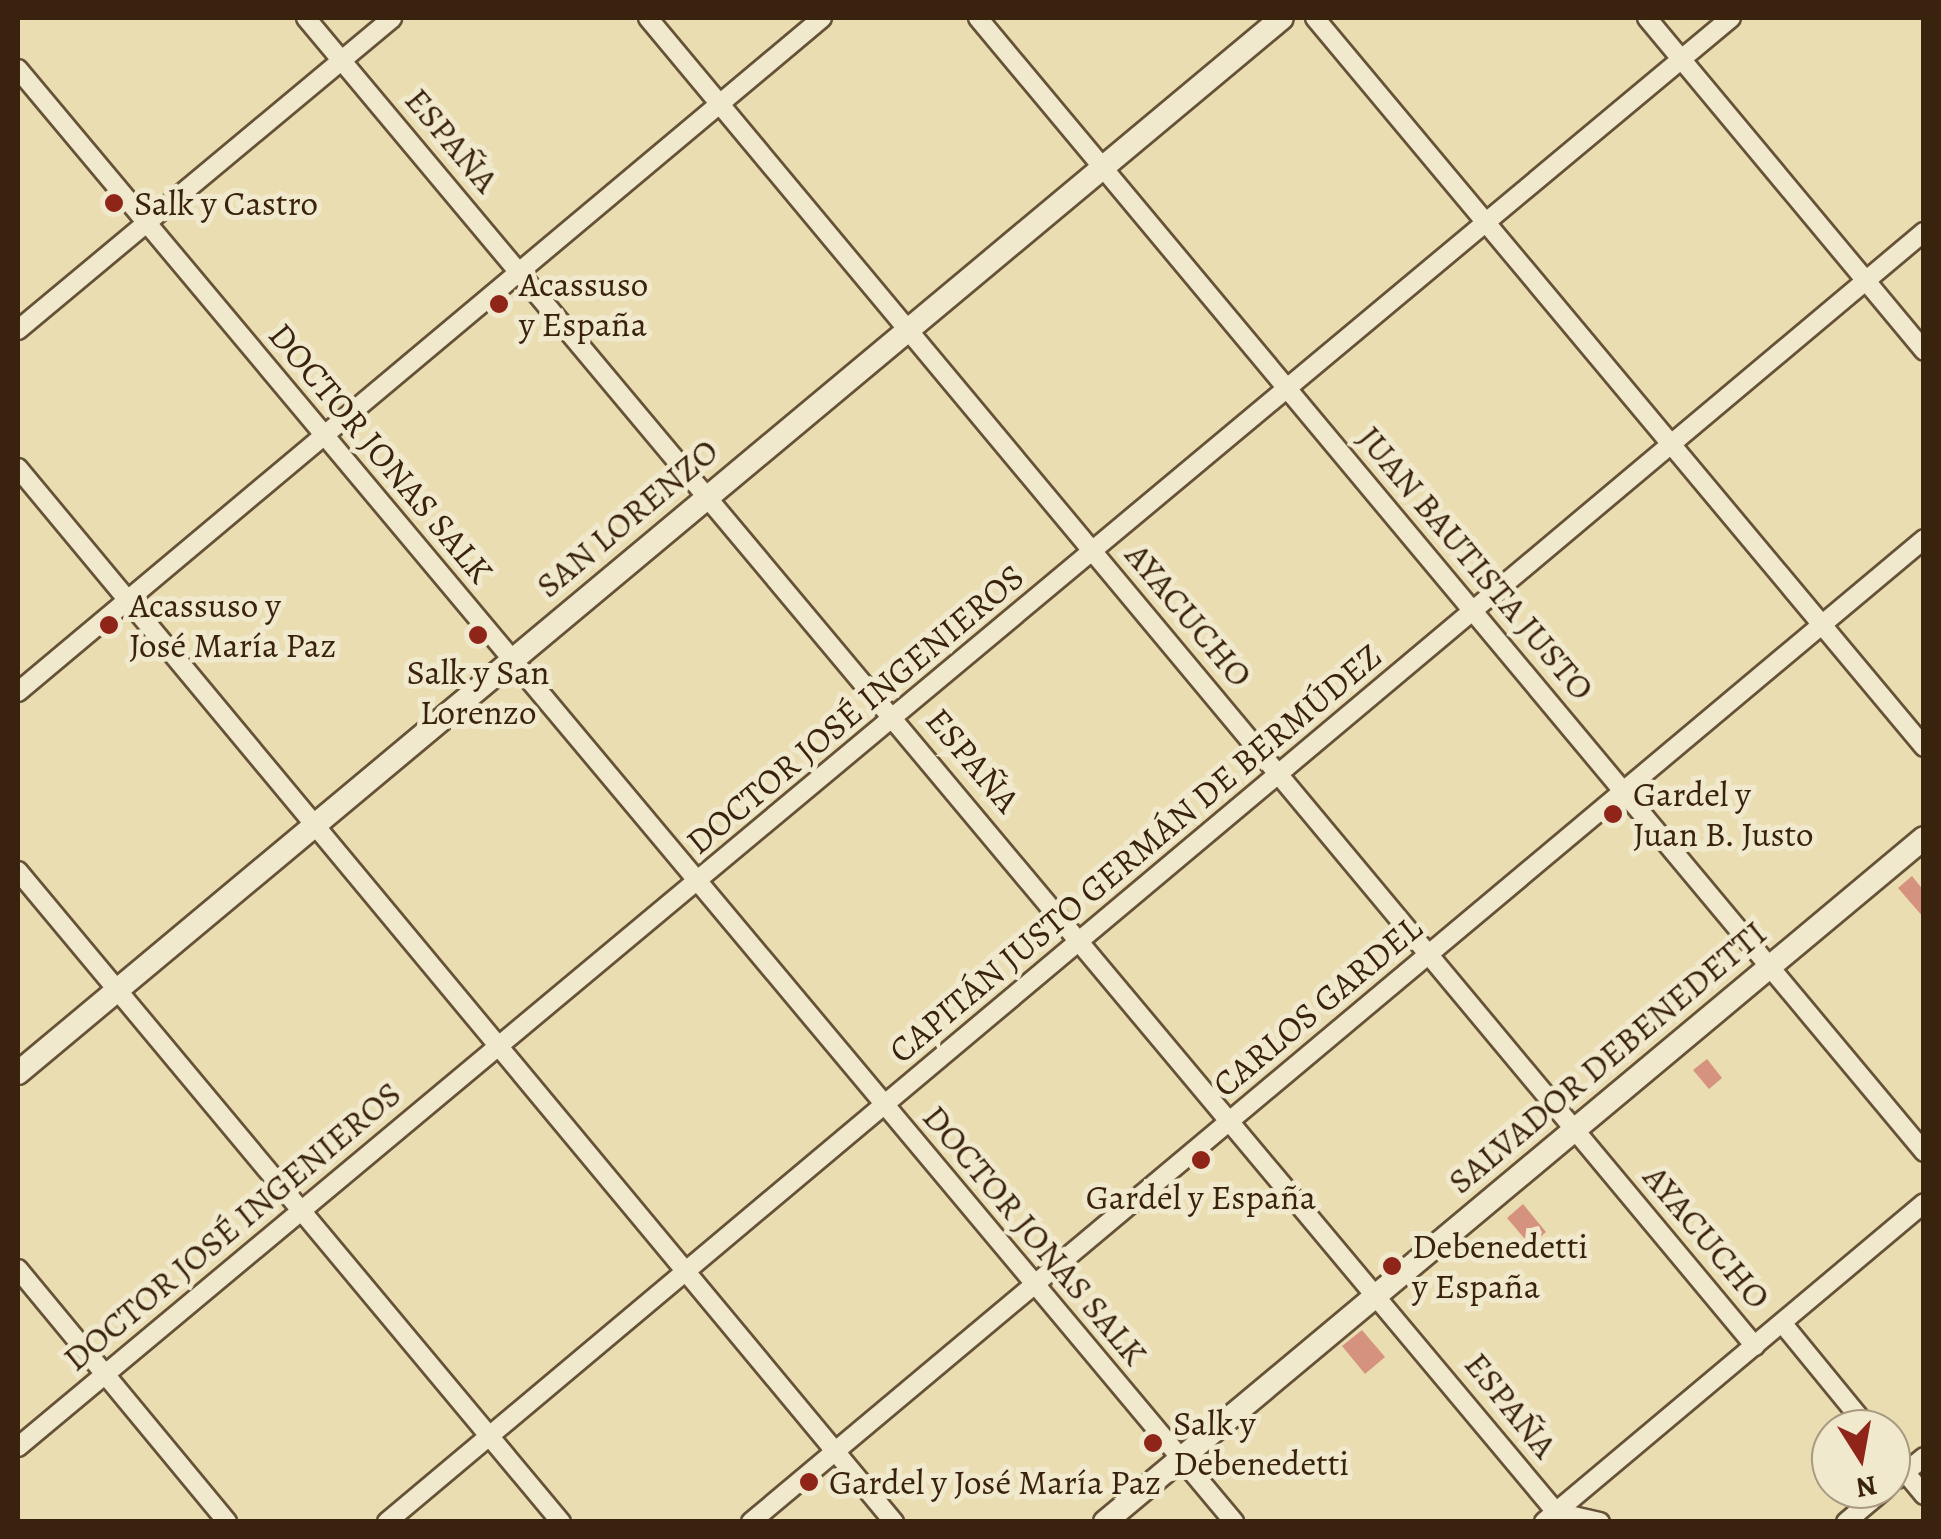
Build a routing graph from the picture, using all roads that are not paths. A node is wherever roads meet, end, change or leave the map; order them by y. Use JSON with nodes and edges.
{"nodes":[{"id":1,"x":306,"y":18,"type":"edge"},
{"id":2,"x":392,"y":18,"type":"edge"},
{"id":3,"x":648,"y":18,"type":"edge"},
{"id":4,"x":822,"y":18,"type":"edge"},
{"id":5,"x":978,"y":18,"type":"edge"},
{"id":6,"x":1282,"y":18,"type":"edge"},
{"id":7,"x":1315,"y":18,"type":"edge"},
{"id":8,"x":1647,"y":18,"type":"edge"},
{"id":9,"x":1732,"y":18,"type":"edge"},
{"id":10,"x":342,"y":60,"type":"junction"},
{"id":11,"x":1682,"y":60,"type":"junction"},
{"id":12,"x":18,"y":69,"type":"edge"},
{"id":13,"x":719,"y":103,"type":"junction"},
{"id":14,"x":1104,"y":166,"type":"junction"},
{"id":15,"x":1484,"y":221,"type":"junction"},
{"id":16,"x":148,"y":222,"type":"junction"},
{"id":17,"x":1924,"y":232,"type":"edge"},
{"id":18,"x":519,"y":271,"type":"junction"},
{"id":19,"x":1864,"y":281,"type":"junction"},
{"id":20,"x":908,"y":329,"type":"junction"},
{"id":21,"x":18,"y":330,"type":"edge"},
{"id":22,"x":1924,"y":351,"type":"edge"},
{"id":23,"x":1285,"y":388,"type":"junction"},
{"id":24,"x":322,"y":434,"type":"junction"},
{"id":25,"x":1670,"y":444,"type":"junction"},
{"id":26,"x":18,"y":468,"type":"edge"},
{"id":27,"x":708,"y":496,"type":"junction"},
{"id":28,"x":1924,"y":539,"type":"edge"},
{"id":29,"x":1093,"y":550,"type":"junction"},
{"id":30,"x":128,"y":596,"type":"junction"},
{"id":31,"x":1475,"y":612,"type":"junction"},
{"id":32,"x":1821,"y":624,"type":"junction"},
{"id":33,"x":511,"y":660,"type":"junction"},
{"id":34,"x":18,"y":692,"type":"edge"},
{"id":35,"x":896,"y":718,"type":"junction"},
{"id":36,"x":1924,"y":747,"type":"edge"},
{"id":37,"x":1277,"y":772,"type":"junction"},
{"id":38,"x":1623,"y":789,"type":"junction"},
{"id":39,"x":313,"y":826,"type":"junction"},
{"id":40,"x":1924,"y":838,"type":"edge"},
{"id":41,"x":18,"y":871,"type":"edge"},
{"id":42,"x":697,"y":884,"type":"junction"},
{"id":43,"x":1080,"y":940,"type":"junction"},
{"id":44,"x":1430,"y":955,"type":"junction"},
{"id":45,"x":1771,"y":966,"type":"junction"},
{"id":46,"x":117,"y":990,"type":"junction"},
{"id":47,"x":498,"y":1048,"type":"junction"},
{"id":48,"x":18,"y":1073,"type":"edge"},
{"id":49,"x":884,"y":1107,"type":"junction"},
{"id":50,"x":1231,"y":1121,"type":"junction"},
{"id":51,"x":1574,"y":1130,"type":"junction"},
{"id":52,"x":1924,"y":1152,"type":"edge"},
{"id":53,"x":1924,"y":1202,"type":"edge"},
{"id":54,"x":301,"y":1210,"type":"junction"},
{"id":55,"x":18,"y":1269,"type":"edge"},
{"id":56,"x":686,"y":1272,"type":"junction"},
{"id":57,"x":1035,"y":1285,"type":"junction"},
{"id":58,"x":1378,"y":1294,"type":"junction"},
{"id":59,"x":1782,"y":1324,"type":"junction"},
{"id":60,"x":1755,"y":1346,"type":"junction"},
{"id":61,"x":105,"y":1374,"type":"junction"},
{"id":62,"x":1852,"y":1409,"type":"edge"},
{"id":63,"x":490,"y":1436,"type":"junction"},
{"id":64,"x":18,"y":1447,"type":"edge"},
{"id":65,"x":835,"y":1452,"type":"junction"},
{"id":66,"x":1180,"y":1459,"type":"junction"},
{"id":67,"x":1550,"y":1516,"type":"edge"},
{"id":68,"x":228,"y":1522,"type":"edge"},
{"id":69,"x":387,"y":1522,"type":"edge"},
{"id":70,"x":560,"y":1522,"type":"edge"},
{"id":71,"x":752,"y":1522,"type":"edge"},
{"id":72,"x":894,"y":1522,"type":"edge"},
{"id":73,"x":1106,"y":1522,"type":"edge"},
{"id":74,"x":1234,"y":1522,"type":"edge"},
{"id":75,"x":1600,"y":1522,"type":"edge"}],
"edges":[{"from":1,"to":10,"type":"street","name":"ESPAÑA"},
{"from":2,"to":10,"type":"street"},
{"from":3,"to":13,"type":"street","name":"AYACUCHO"},
{"from":4,"to":13,"type":"street"},
{"from":5,"to":14,"type":"street","name":"JUAN BAUTISTA JUSTO"},
{"from":6,"to":14,"type":"street","name":"SAN LORENZO"},
{"from":7,"to":15,"type":"street"},
{"from":8,"to":11,"type":"street"},
{"from":9,"to":11,"type":"street","name":"DOCTOR JOSÉ INGENIEROS"},
{"from":10,"to":16,"type":"street"},
{"from":10,"to":18,"type":"street","name":"ESPAÑA"},
{"from":11,"to":15,"type":"street","name":"DOCTOR JOSÉ INGENIEROS"},
{"from":11,"to":19,"type":"street"},
{"from":12,"to":16,"type":"street","name":"DOCTOR JONAS SALK"},
{"from":13,"to":18,"type":"street"},
{"from":13,"to":20,"type":"street","name":"AYACUCHO"},
{"from":14,"to":20,"type":"street","name":"SAN LORENZO"},
{"from":14,"to":23,"type":"street","name":"JUAN BAUTISTA JUSTO"},
{"from":15,"to":23,"type":"street","name":"DOCTOR JOSÉ INGENIEROS"},
{"from":15,"to":25,"type":"street"},
{"from":16,"to":21,"type":"street"},
{"from":16,"to":24,"type":"street","name":"DOCTOR JONAS SALK"},
{"from":17,"to":19,"type":"street","name":"CAPITÁN JUSTO GERMÁN DE BERMÚDEZ"},
{"from":18,"to":24,"type":"street"},
{"from":18,"to":27,"type":"street","name":"ESPAÑA"},
{"from":19,"to":22,"type":"street"},
{"from":19,"to":25,"type":"street","name":"CAPITÁN JUSTO GERMÁN DE BERMÚDEZ"},
{"from":20,"to":27,"type":"street","name":"SAN LORENZO"},
{"from":20,"to":29,"type":"street","name":"AYACUCHO"},
{"from":23,"to":29,"type":"street","name":"DOCTOR JOSÉ INGENIEROS"},
{"from":23,"to":31,"type":"street","name":"JUAN BAUTISTA JUSTO"},
{"from":24,"to":30,"type":"street"},
{"from":24,"to":33,"type":"street","name":"DOCTOR JONAS SALK"},
{"from":25,"to":31,"type":"street","name":"CAPITÁN JUSTO GERMÁN DE BERMÚDEZ"},
{"from":25,"to":32,"type":"street"},
{"from":26,"to":30,"type":"street"},
{"from":27,"to":33,"type":"street","name":"SAN LORENZO"},
{"from":27,"to":35,"type":"street","name":"ESPAÑA"},
{"from":28,"to":32,"type":"street","name":"CARLOS GARDEL"},
{"from":29,"to":35,"type":"street","name":"DOCTOR JOSÉ INGENIEROS"},
{"from":29,"to":37,"type":"street","name":"AYACUCHO"},
{"from":30,"to":34,"type":"street"},
{"from":30,"to":39,"type":"street"},
{"from":31,"to":37,"type":"street","name":"CAPITÁN JUSTO GERMÁN DE BERMÚDEZ"},
{"from":31,"to":38,"type":"street","name":"JUAN BAUTISTA JUSTO"},
{"from":32,"to":36,"type":"street"},
{"from":32,"to":38,"type":"street","name":"CARLOS GARDEL"},
{"from":33,"to":39,"type":"street","name":"SAN LORENZO"},
{"from":33,"to":42,"type":"street","name":"DOCTOR JONAS SALK"},
{"from":35,"to":42,"type":"street","name":"DOCTOR JOSÉ INGENIEROS"},
{"from":35,"to":43,"type":"street","name":"ESPAÑA"},
{"from":37,"to":43,"type":"street","name":"CAPITÁN JUSTO GERMÁN DE BERMÚDEZ"},
{"from":37,"to":44,"type":"street","name":"AYACUCHO"},
{"from":38,"to":44,"type":"street","name":"CARLOS GARDEL"},
{"from":38,"to":45,"type":"street","name":"JUAN BAUTISTA JUSTO"},
{"from":39,"to":46,"type":"street","name":"SAN LORENZO"},
{"from":39,"to":47,"type":"street"},
{"from":40,"to":45,"type":"street","name":"SALVADOR DEBENEDETTI"},
{"from":41,"to":46,"type":"street"},
{"from":42,"to":47,"type":"street","name":"DOCTOR JOSÉ INGENIEROS"},
{"from":42,"to":49,"type":"street","name":"DOCTOR JONAS SALK"},
{"from":43,"to":49,"type":"street","name":"CAPITÁN JUSTO GERMÁN DE BERMÚDEZ"},
{"from":43,"to":50,"type":"street","name":"ESPAÑA"},
{"from":44,"to":50,"type":"street","name":"CARLOS GARDEL"},
{"from":44,"to":51,"type":"street","name":"AYACUCHO"},
{"from":45,"to":51,"type":"street","name":"SALVADOR DEBENEDETTI"},
{"from":45,"to":52,"type":"street","name":"JUAN BAUTISTA JUSTO"},
{"from":46,"to":48,"type":"street","name":"SAN LORENZO"},
{"from":46,"to":54,"type":"street"},
{"from":47,"to":54,"type":"street","name":"DOCTOR JOSÉ INGENIEROS"},
{"from":47,"to":56,"type":"street"},
{"from":49,"to":56,"type":"street","name":"CAPITÁN JUSTO GERMÁN DE BERMÚDEZ"},
{"from":49,"to":57,"type":"street","name":"DOCTOR JONAS SALK"},
{"from":50,"to":57,"type":"street","name":"CARLOS GARDEL"},
{"from":50,"to":58,"type":"street","name":"ESPAÑA"},
{"from":51,"to":58,"type":"street","name":"SALVADOR DEBENEDETTI"},
{"from":51,"to":60,"type":"street","name":"AYACUCHO"},
{"from":53,"to":59,"type":"street"},
{"from":54,"to":61,"type":"street","name":"DOCTOR JOSÉ INGENIEROS"},
{"from":54,"to":63,"type":"street"},
{"from":55,"to":61,"type":"street"},
{"from":56,"to":63,"type":"street","name":"CAPITÁN JUSTO GERMÁN DE BERMÚDEZ"},
{"from":56,"to":65,"type":"street"},
{"from":57,"to":65,"type":"street","name":"CARLOS GARDEL"},
{"from":57,"to":66,"type":"street","name":"DOCTOR JONAS SALK"},
{"from":58,"to":66,"type":"street","name":"SALVADOR DEBENEDETTI"},
{"from":58,"to":67,"type":"street","name":"ESPAÑA"},
{"from":59,"to":60,"type":"street"},
{"from":59,"to":62,"type":"street","name":"AYACUCHO"},
{"from":60,"to":67,"type":"street"},
{"from":61,"to":64,"type":"street","name":"DOCTOR JOSÉ INGENIEROS"},
{"from":61,"to":68,"type":"street"},
{"from":63,"to":69,"type":"street","name":"CAPITÁN JUSTO GERMÁN DE BERMÚDEZ"},
{"from":63,"to":70,"type":"street"},
{"from":65,"to":71,"type":"street","name":"CARLOS GARDEL"},
{"from":65,"to":72,"type":"street"},
{"from":66,"to":73,"type":"street","name":"SALVADOR DEBENEDETTI"},
{"from":66,"to":74,"type":"street","name":"DOCTOR JONAS SALK"},
{"from":67,"to":75,"type":"street","name":"ESPAÑA"}]}
